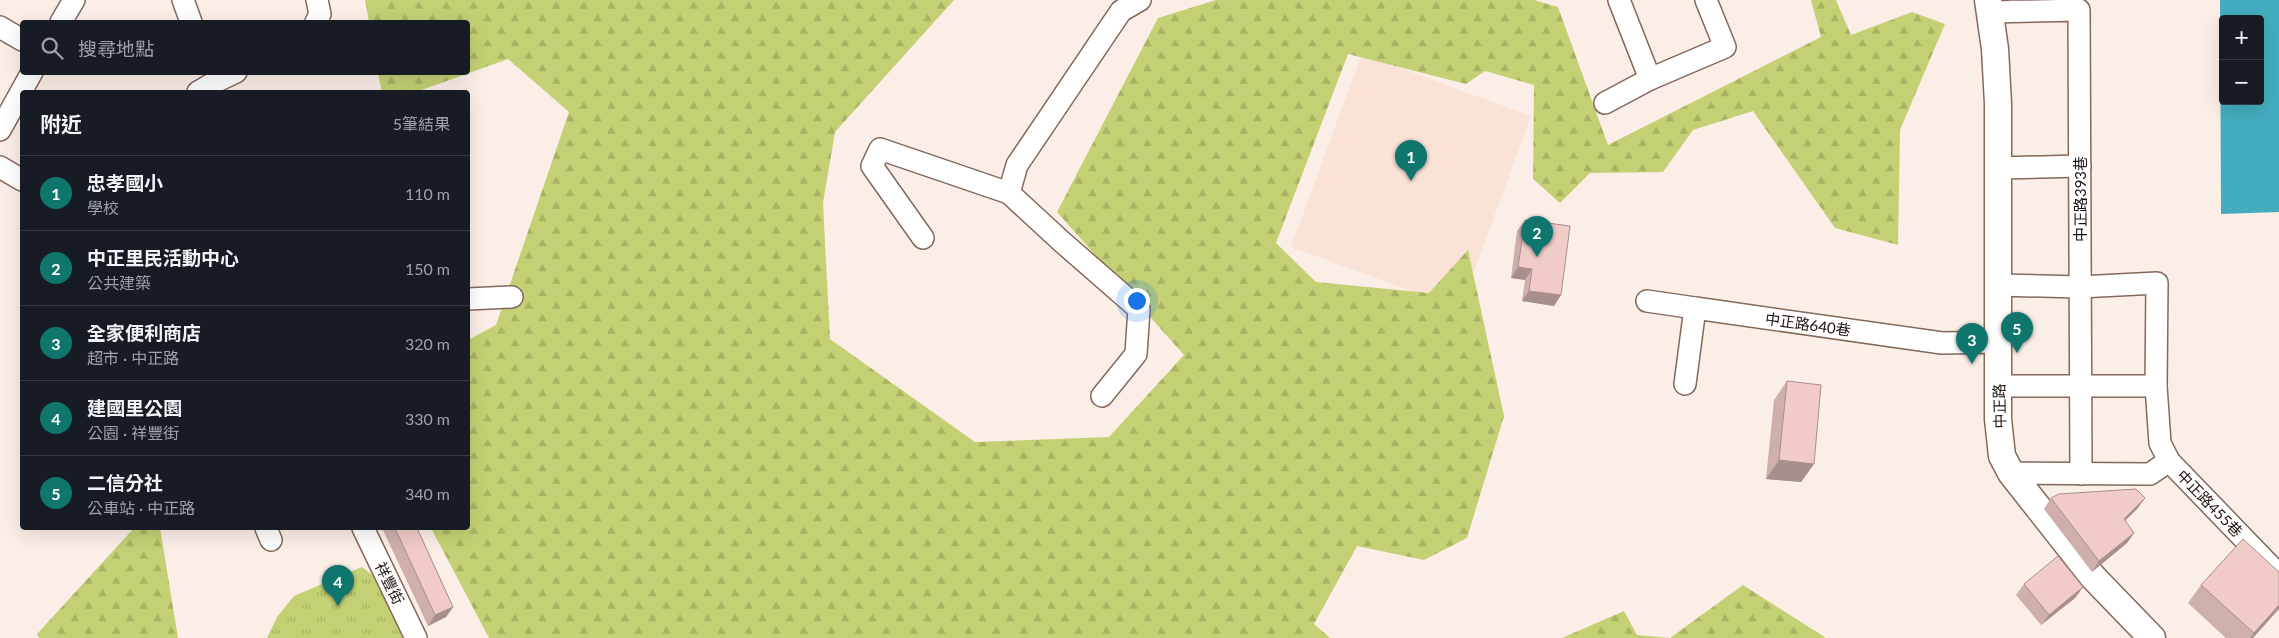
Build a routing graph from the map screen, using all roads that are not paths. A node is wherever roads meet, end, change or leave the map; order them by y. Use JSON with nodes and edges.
{"nodes":[{"id":1,"x":74,"y":0,"type":"edge"},
{"id":2,"x":183,"y":0,"type":"edge"},
{"id":3,"x":317,"y":0,"type":"edge"},
{"id":4,"x":1140,"y":0,"type":"edge"},
{"id":5,"x":1619,"y":0,"type":"edge"},
{"id":6,"x":1706,"y":0,"type":"edge"},
{"id":7,"x":1989,"y":6,"type":"edge"},
{"id":8,"x":62,"y":20,"type":"edge"},
{"id":9,"x":191,"y":20,"type":"edge"},
{"id":10,"x":317,"y":20,"type":"edge"},
{"id":11,"x":0,"y":26,"type":"edge"},
{"id":12,"x":20,"y":39,"type":"edge"},
{"id":13,"x":30,"y":75,"type":"edge"},
{"id":14,"x":230,"y":75,"type":"edge"},
{"id":15,"x":1650,"y":79,"type":"junction"},
{"id":16,"x":211,"y":85,"type":"edge"},
{"id":17,"x":22,"y":90,"type":"edge"},
{"id":18,"x":20,"y":94,"type":"edge"},
{"id":19,"x":1605,"y":103,"type":"dead end"},
{"id":20,"x":0,"y":130,"type":"edge"},
{"id":21,"x":2080,"y":166,"type":"junction"},
{"id":22,"x":0,"y":167,"type":"edge"},
{"id":23,"x":1998,"y":168,"type":"junction"},
{"id":24,"x":20,"y":179,"type":"edge"},
{"id":25,"x":1009,"y":193,"type":"junction"},
{"id":26,"x":923,"y":238,"type":"dead end"},
{"id":27,"x":1998,"y":285,"type":"junction"},
{"id":28,"x":2080,"y":287,"type":"junction"},
{"id":29,"x":512,"y":297,"type":"dead end"},
{"id":30,"x":470,"y":299,"type":"edge"},
{"id":31,"x":1647,"y":301,"type":"dead end"},
{"id":32,"x":1695,"y":308,"type":"junction"},
{"id":33,"x":1998,"y":342,"type":"junction"},
{"id":34,"x":1685,"y":384,"type":"dead end"},
{"id":35,"x":2081,"y":385,"type":"junction"},
{"id":36,"x":1998,"y":386,"type":"junction"},
{"id":37,"x":2156,"y":386,"type":"junction"},
{"id":38,"x":1102,"y":396,"type":"dead end"},
{"id":39,"x":2169,"y":461,"type":"junction"},
{"id":40,"x":2011,"y":473,"type":"junction"},
{"id":41,"x":2082,"y":474,"type":"junction"},
{"id":42,"x":364,"y":530,"type":"edge"},
{"id":43,"x":2279,"y":575,"type":"edge"},
{"id":44,"x":416,"y":638,"type":"edge"},
{"id":45,"x":2152,"y":638,"type":"edge"}],
"edges":[{"from":1,"to":8,"type":"street"},
{"from":2,"to":9,"type":"street"},
{"from":3,"to":10,"type":"street"},
{"from":4,"to":25,"type":"street"},
{"from":5,"to":15,"type":"street"},
{"from":6,"to":15,"type":"street"},
{"from":7,"to":21,"type":"street","name":"中正路393巷"},
{"from":7,"to":23,"type":"main road","name":"中正路"},
{"from":11,"to":12,"type":"street"},
{"from":13,"to":17,"type":"street"},
{"from":14,"to":16,"type":"street"},
{"from":15,"to":19,"type":"street"},
{"from":18,"to":20,"type":"street"},
{"from":21,"to":23,"type":"street"},
{"from":21,"to":28,"type":"street","name":"中正路393巷"},
{"from":22,"to":24,"type":"street"},
{"from":23,"to":27,"type":"main road","name":"中正路"},
{"from":25,"to":26,"type":"street"},
{"from":25,"to":38,"type":"street"},
{"from":27,"to":28,"type":"street"},
{"from":27,"to":33,"type":"main road","name":"中正路"},
{"from":28,"to":35,"type":"street","name":"中正路393巷"},
{"from":28,"to":37,"type":"street"},
{"from":29,"to":30,"type":"street"},
{"from":31,"to":32,"type":"street","name":"中正路640巷"},
{"from":32,"to":33,"type":"street","name":"中正路640巷"},
{"from":32,"to":34,"type":"street"},
{"from":33,"to":36,"type":"main road","name":"中正路"},
{"from":35,"to":36,"type":"street"},
{"from":35,"to":37,"type":"street"},
{"from":35,"to":41,"type":"street","name":"中正路393巷"},
{"from":36,"to":40,"type":"main road","name":"中正路"},
{"from":37,"to":39,"type":"street"},
{"from":39,"to":41,"type":"street","name":"中正路455巷"},
{"from":39,"to":43,"type":"street","name":"中正路455巷"},
{"from":40,"to":41,"type":"street","name":"中正路455巷"},
{"from":40,"to":45,"type":"main road","name":"中正路"},
{"from":42,"to":44,"type":"street","name":"祥豐街"}]}
